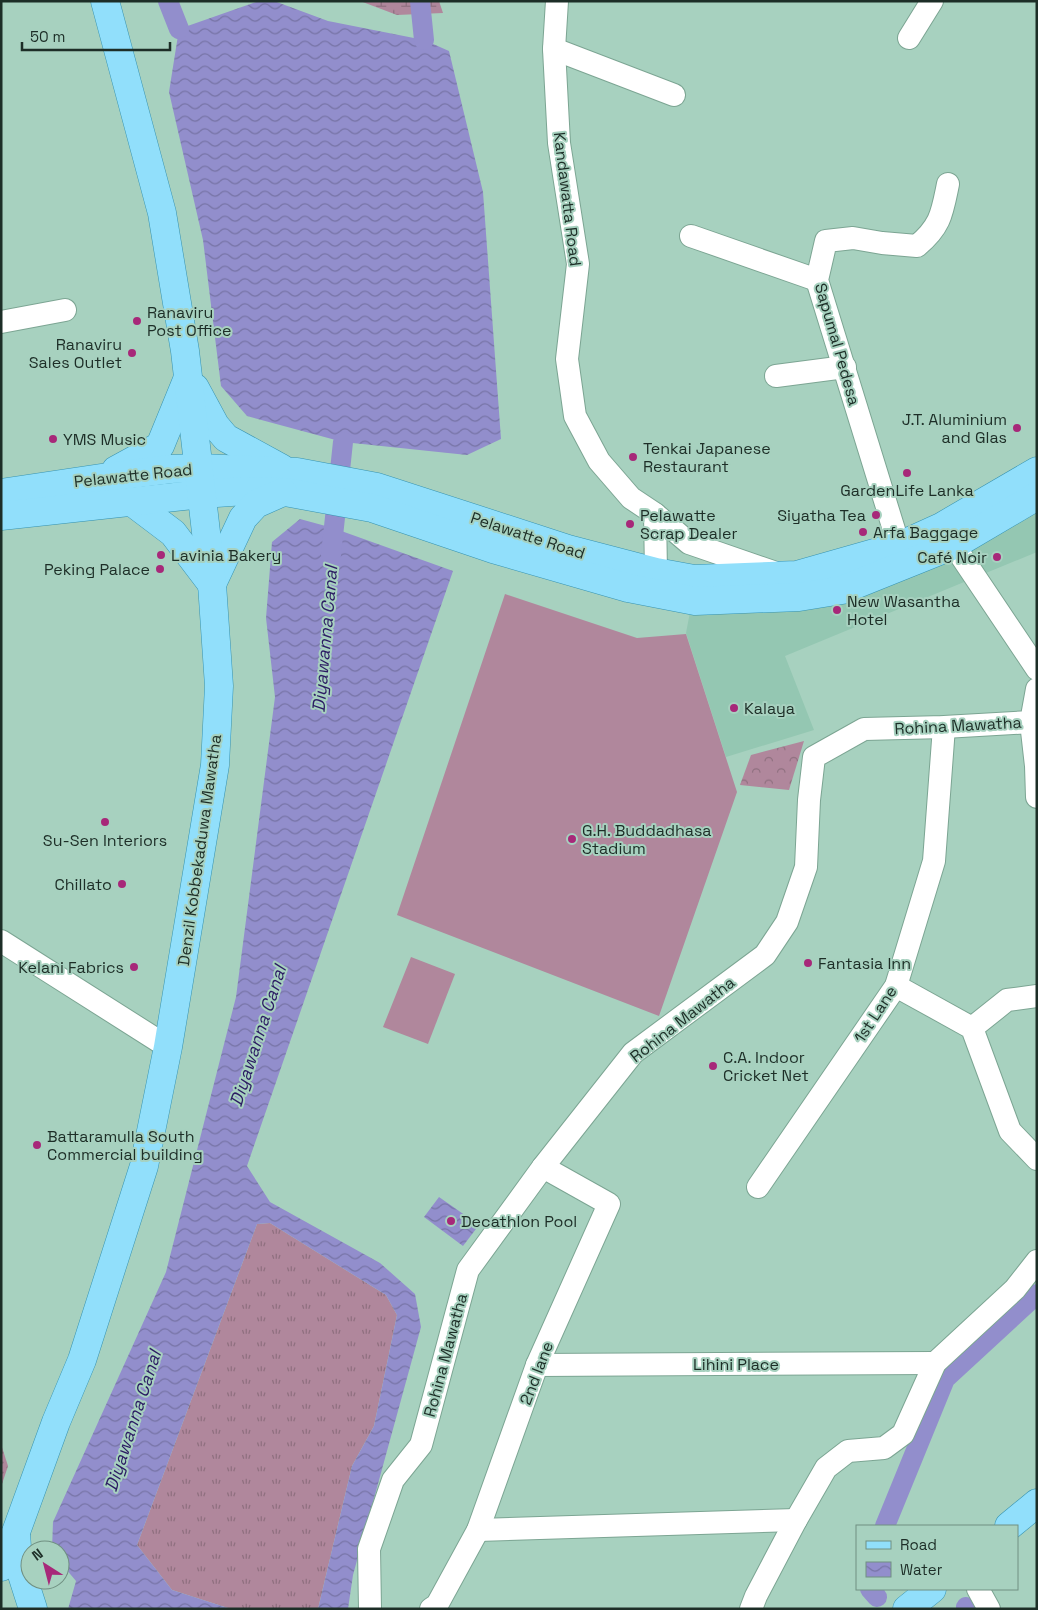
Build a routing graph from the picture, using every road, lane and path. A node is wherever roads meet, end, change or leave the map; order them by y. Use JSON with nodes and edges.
{"nodes":[{"id":1,"x":105,"y":1,"type":"edge"},
{"id":2,"x":557,"y":1,"type":"edge"},
{"id":3,"x":932,"y":1,"type":"edge"},
{"id":4,"x":909,"y":38,"type":"dead end"},
{"id":5,"x":554,"y":48,"type":"junction"},
{"id":6,"x":674,"y":95,"type":"dead end"},
{"id":7,"x":948,"y":184,"type":"dead end"},
{"id":8,"x":691,"y":236,"type":"dead end"},
{"id":9,"x":817,"y":280,"type":"junction"},
{"id":10,"x":65,"y":310,"type":"dead end"},
{"id":11,"x":1,"y":322,"type":"edge"},
{"id":12,"x":844,"y":367,"type":"junction"},
{"id":13,"x":188,"y":376,"type":"junction"},
{"id":14,"x":776,"y":376,"type":"dead end"},
{"id":15,"x":200,"y":468,"type":"junction"},
{"id":16,"x":1037,"y":470,"type":"edge"},
{"id":17,"x":101,"y":478,"type":"junction"},
{"id":18,"x":290,"y":482,"type":"junction"},
{"id":19,"x":1,"y":493,"type":"edge"},
{"id":20,"x":202,"y":494,"type":"junction"},
{"id":21,"x":1037,"y":496,"type":"edge"},
{"id":22,"x":132,"y":502,"type":"junction"},
{"id":23,"x":655,"y":514,"type":"junction"},
{"id":24,"x":1,"y":516,"type":"edge"},
{"id":25,"x":948,"y":536,"type":"junction"},
{"id":26,"x":899,"y":546,"type":"junction"},
{"id":27,"x":785,"y":576,"type":"junction"},
{"id":28,"x":654,"y":582,"type":"junction"},
{"id":29,"x":212,"y":584,"type":"junction"},
{"id":30,"x":1037,"y":669,"type":"edge"},
{"id":31,"x":1037,"y":689,"type":"edge"},
{"id":32,"x":1030,"y":722,"type":"junction"},
{"id":33,"x":944,"y":727,"type":"junction"},
{"id":34,"x":1037,"y":797,"type":"edge"},
{"id":35,"x":1,"y":941,"type":"edge"},
{"id":36,"x":896,"y":986,"type":"junction"},
{"id":37,"x":1037,"y":996,"type":"edge"},
{"id":38,"x":972,"y":1028,"type":"junction"},
{"id":39,"x":168,"y":1047,"type":"junction"},
{"id":40,"x":1037,"y":1159,"type":"edge"},
{"id":41,"x":544,"y":1167,"type":"junction"},
{"id":42,"x":758,"y":1187,"type":"dead end"},
{"id":43,"x":1037,"y":1261,"type":"edge"},
{"id":44,"x":935,"y":1362,"type":"junction"},
{"id":45,"x":538,"y":1365,"type":"junction"},
{"id":46,"x":1037,"y":1503,"type":"edge"},
{"id":47,"x":796,"y":1520,"type":"junction"},
{"id":48,"x":7,"y":1522,"type":"edge"},
{"id":49,"x":1010,"y":1525,"type":"edge"},
{"id":50,"x":478,"y":1530,"type":"junction"},
{"id":51,"x":1,"y":1567,"type":"edge"},
{"id":52,"x":931,"y":1590,"type":"edge"},
{"id":53,"x":979,"y":1590,"type":"edge"},
{"id":54,"x":32,"y":1609,"type":"edge"},
{"id":55,"x":370,"y":1609,"type":"edge"},
{"id":56,"x":431,"y":1609,"type":"edge"},
{"id":57,"x":751,"y":1609,"type":"edge"},
{"id":58,"x":907,"y":1609,"type":"edge"},
{"id":59,"x":989,"y":1609,"type":"edge"}],
"edges":[{"from":1,"to":13,"type":"main road","name":"Denzil Kobbekaduwa Mawatha"},
{"from":2,"to":5,"type":"street","name":"Kandawatta Road"},
{"from":3,"to":4,"type":"street"},
{"from":5,"to":6,"type":"street"},
{"from":5,"to":23,"type":"street","name":"Kandawatta Road"},
{"from":7,"to":9,"type":"street","name":"Sapumal Pedesa"},
{"from":8,"to":9,"type":"street"},
{"from":9,"to":12,"type":"street","name":"Sapumal Pedesa"},
{"from":10,"to":11,"type":"street"},
{"from":12,"to":14,"type":"street"},
{"from":12,"to":26,"type":"street","name":"Sapumal Pedesa"},
{"from":13,"to":15,"type":"main road","name":"Denzil Kobbekaduwa Mawatha"},
{"from":13,"to":17,"type":"main road"},
{"from":13,"to":18,"type":"main road"},
{"from":15,"to":17,"type":"main road","name":"Pelawatte Road"},
{"from":15,"to":18,"type":"main road","name":"Pelawatte Road"},
{"from":15,"to":20,"type":"main road","name":"Denzil Kobbekaduwa Mawatha"},
{"from":16,"to":25,"type":"main road","name":"Pelawatte Road"},
{"from":17,"to":19,"type":"main road","name":"Pelawatte Road"},
{"from":18,"to":20,"type":"main road","name":"Pelawatte Road"},
{"from":18,"to":28,"type":"main road","name":"Pelawatte Road"},
{"from":18,"to":29,"type":"main road"},
{"from":20,"to":22,"type":"main road","name":"Pelawatte Road"},
{"from":20,"to":29,"type":"main road","name":"Denzil Kobbekaduwa Mawatha"},
{"from":21,"to":25,"type":"main road","name":"Pelawatte Road"},
{"from":22,"to":24,"type":"main road","name":"Pelawatte Road"},
{"from":22,"to":29,"type":"main road"},
{"from":23,"to":27,"type":"street","name":"Kandawatta Road"},
{"from":23,"to":28,"type":"street"},
{"from":25,"to":26,"type":"main road","name":"Pelawatte Road"},
{"from":25,"to":28,"type":"main road","name":"Pelawatte Road"},
{"from":25,"to":30,"type":"street"},
{"from":26,"to":27,"type":"main road","name":"Pelawatte Road"},
{"from":27,"to":28,"type":"main road","name":"Pelawatte Road"},
{"from":29,"to":39,"type":"main road","name":"Denzil Kobbekaduwa Mawatha"},
{"from":31,"to":32,"type":"street","name":"Rohina Mawatha"},
{"from":32,"to":33,"type":"street","name":"Rohina Mawatha"},
{"from":32,"to":34,"type":"street"},
{"from":33,"to":36,"type":"street","name":"1st Lane"},
{"from":33,"to":41,"type":"street","name":"Rohina Mawatha"},
{"from":35,"to":39,"type":"street"},
{"from":36,"to":38,"type":"street"},
{"from":36,"to":42,"type":"street","name":"1st Lane"},
{"from":37,"to":38,"type":"street"},
{"from":38,"to":40,"type":"street"},
{"from":39,"to":48,"type":"main road","name":"Denzil Kobbekaduwa Mawatha"},
{"from":41,"to":45,"type":"street","name":"2nd lane"},
{"from":41,"to":55,"type":"street","name":"Rohina Mawatha"},
{"from":43,"to":44,"type":"street"},
{"from":44,"to":45,"type":"street","name":"Lihini Place"},
{"from":44,"to":47,"type":"street"},
{"from":45,"to":50,"type":"street","name":"2nd lane"},
{"from":46,"to":49,"type":"main road"},
{"from":47,"to":50,"type":"street"},
{"from":47,"to":57,"type":"street"},
{"from":48,"to":51,"type":"main road","name":"Denzil Kobbekaduwa Mawatha"},
{"from":48,"to":54,"type":"main road"},
{"from":50,"to":56,"type":"street","name":"2nd lane"},
{"from":52,"to":58,"type":"main road"},
{"from":53,"to":59,"type":"street"}]}
